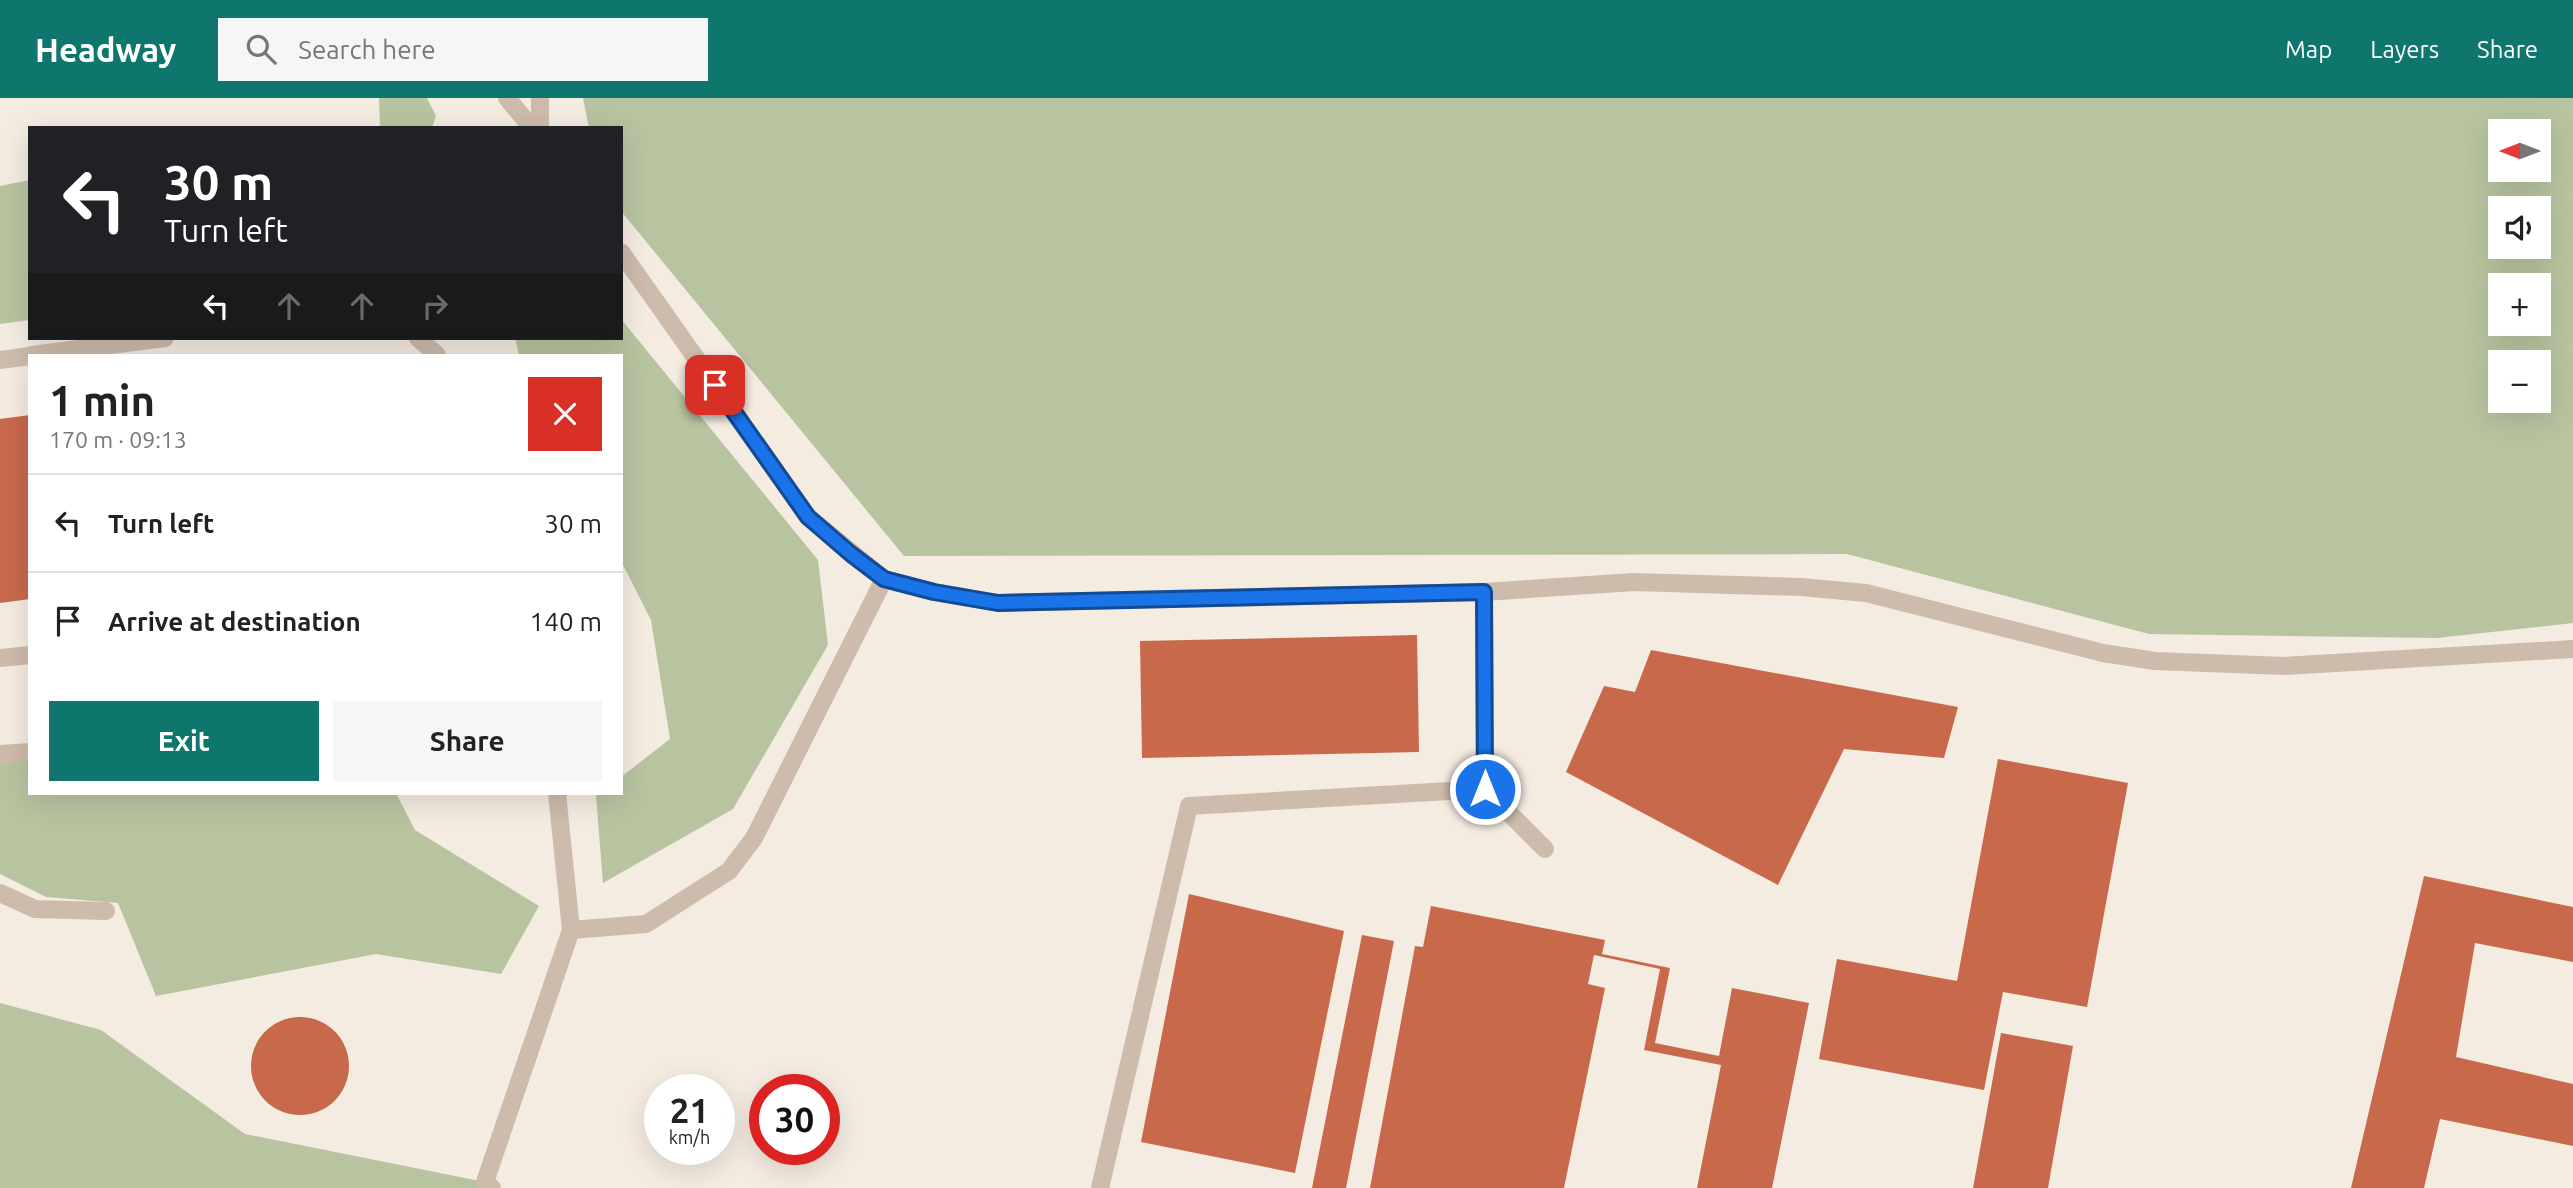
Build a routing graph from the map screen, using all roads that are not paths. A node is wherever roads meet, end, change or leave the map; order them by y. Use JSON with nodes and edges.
{"nodes":[{"id":1,"x":507,"y":98,"type":"edge"},
{"id":2,"x":540,"y":98,"type":"edge"},
{"id":3,"x":530,"y":126,"type":"edge"},
{"id":4,"x":540,"y":126,"type":"edge"},
{"id":5,"x":623,"y":255,"type":"edge"},
{"id":6,"x":149,"y":340,"type":"edge"},
{"id":7,"x":420,"y":340,"type":"edge"},
{"id":8,"x":39,"y":354,"type":"edge"},
{"id":9,"x":435,"y":354,"type":"edge"},
{"id":10,"x":28,"y":355,"type":"edge"},
{"id":11,"x":0,"y":359,"type":"edge"},
{"id":12,"x":884,"y":579,"type":"junction"},
{"id":13,"x":1484,"y":592,"type":"junction"},
{"id":14,"x":2573,"y":649,"type":"edge"},
{"id":15,"x":28,"y":655,"type":"edge"},
{"id":16,"x":0,"y":658,"type":"edge"},
{"id":17,"x":28,"y":751,"type":"edge"},
{"id":18,"x":0,"y":754,"type":"edge"},
{"id":19,"x":1485,"y":789,"type":"junction"},
{"id":20,"x":557,"y":795,"type":"edge"},
{"id":21,"x":1545,"y":849,"type":"dead end"},
{"id":22,"x":0,"y":893,"type":"edge"},
{"id":23,"x":106,"y":912,"type":"dead end"},
{"id":24,"x":571,"y":930,"type":"junction"},
{"id":25,"x":492,"y":1188,"type":"edge"},
{"id":26,"x":1100,"y":1188,"type":"edge"}],
"edges":[{"from":1,"to":3,"type":"street"},
{"from":2,"to":4,"type":"street"},
{"from":5,"to":12,"type":"street"},
{"from":6,"to":8,"type":"street"},
{"from":7,"to":9,"type":"street"},
{"from":10,"to":11,"type":"street"},
{"from":12,"to":13,"type":"street"},
{"from":12,"to":24,"type":"street"},
{"from":13,"to":14,"type":"street"},
{"from":13,"to":19,"type":"street"},
{"from":15,"to":16,"type":"street"},
{"from":17,"to":18,"type":"street"},
{"from":19,"to":21,"type":"street"},
{"from":19,"to":26,"type":"street"},
{"from":20,"to":24,"type":"street"},
{"from":22,"to":23,"type":"street"},
{"from":24,"to":25,"type":"street"}]}
